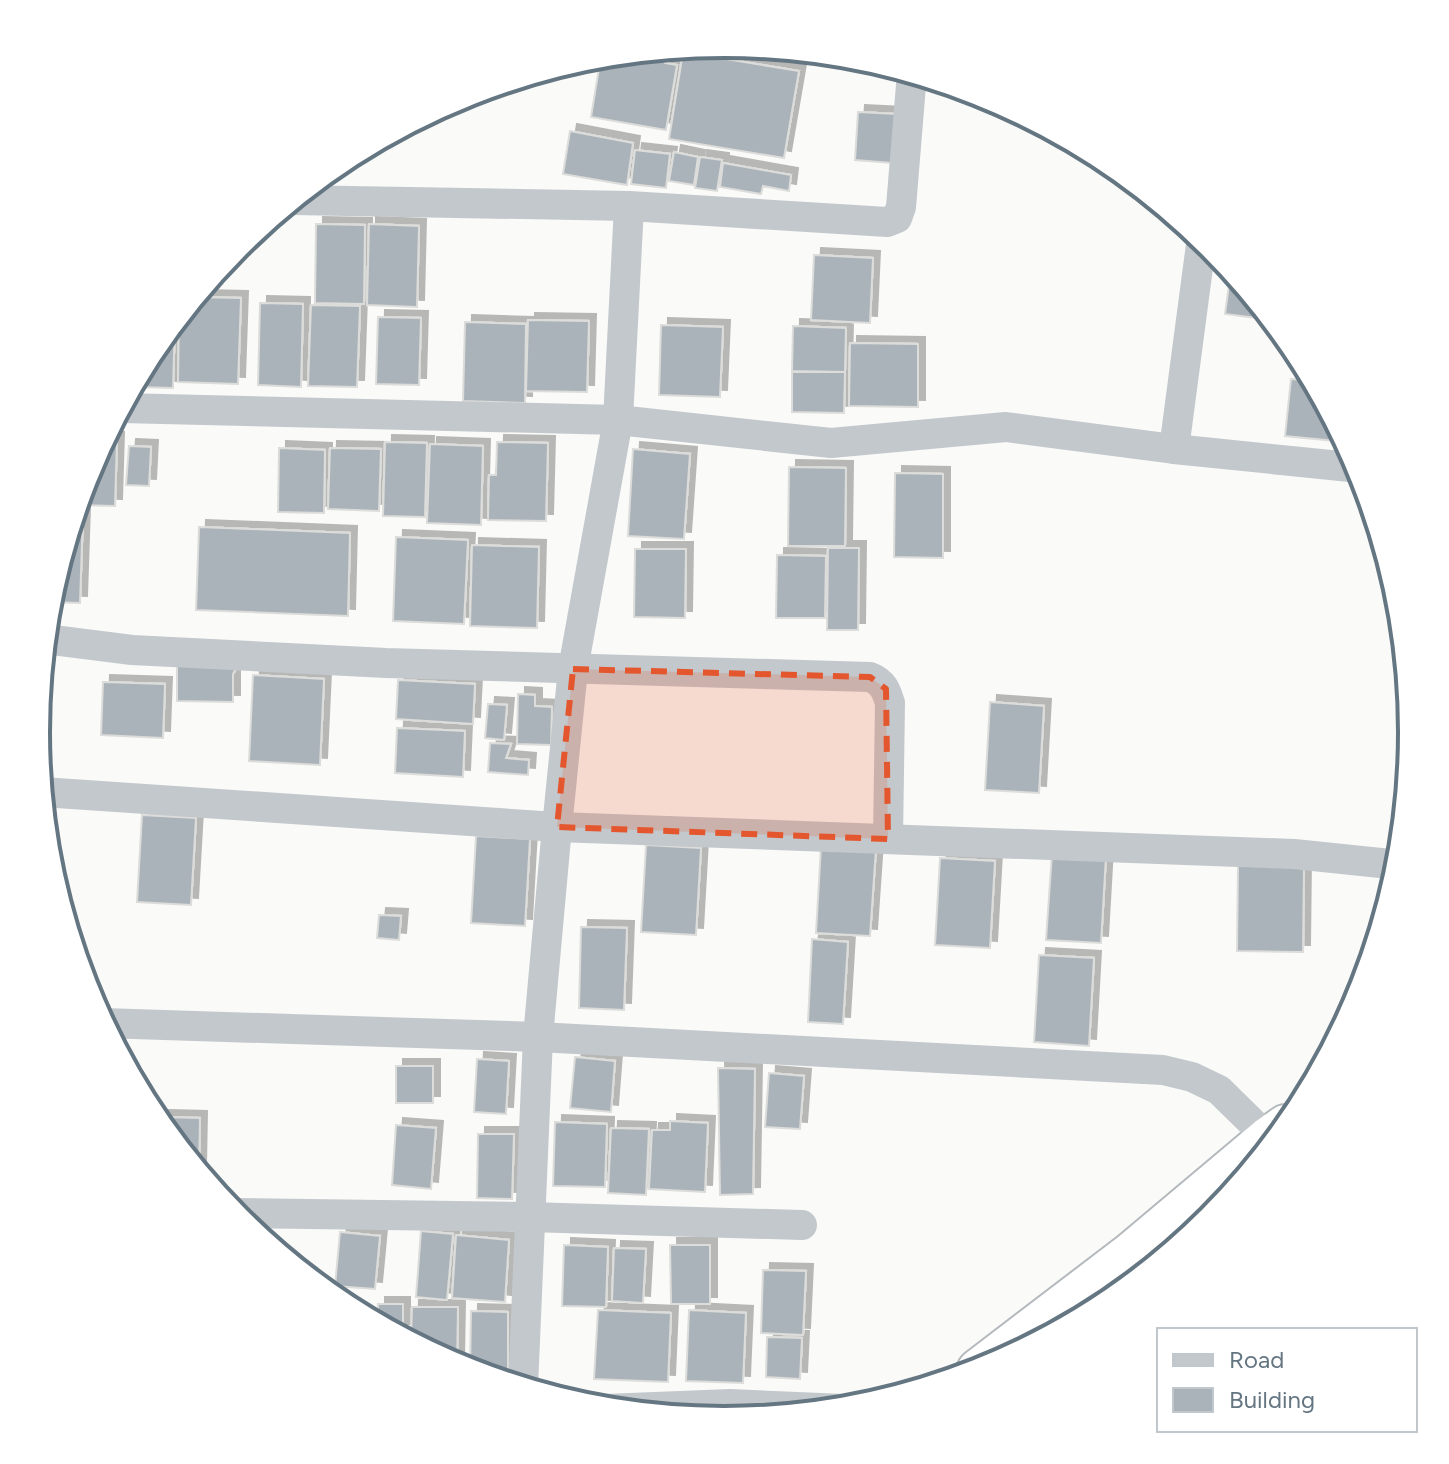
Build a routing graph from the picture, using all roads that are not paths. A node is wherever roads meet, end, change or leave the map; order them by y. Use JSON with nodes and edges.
{"nodes":[{"id":1,"x":911,"y":84,"type":"edge"},
{"id":2,"x":310,"y":200,"type":"edge"},
{"id":3,"x":629,"y":206,"type":"junction"},
{"id":4,"x":1200,"y":254,"type":"edge"},
{"id":5,"x":133,"y":408,"type":"edge"},
{"id":6,"x":618,"y":420,"type":"junction"},
{"id":7,"x":1174,"y":449,"type":"junction"},
{"id":8,"x":1344,"y":466,"type":"edge"},
{"id":9,"x":57,"y":640,"type":"edge"},
{"id":10,"x":573,"y":669,"type":"junction"},
{"id":11,"x":53,"y":793,"type":"edge"},
{"id":12,"x":557,"y":827,"type":"junction"},
{"id":13,"x":888,"y":839,"type":"junction"},
{"id":14,"x":1386,"y":864,"type":"edge"},
{"id":15,"x":117,"y":1023,"type":"edge"},
{"id":16,"x":538,"y":1037,"type":"junction"},
{"id":17,"x":1271,"y":1128,"type":"edge"},
{"id":18,"x":1247,"y":1159,"type":"edge"},
{"id":19,"x":253,"y":1213,"type":"edge"},
{"id":20,"x":528,"y":1217,"type":"junction"},
{"id":21,"x":802,"y":1225,"type":"dead end"},
{"id":22,"x":1025,"y":1336,"type":"edge"},
{"id":23,"x":523,"y":1376,"type":"edge"},
{"id":24,"x":696,"y":1405,"type":"edge"},
{"id":25,"x":758,"y":1405,"type":"edge"}],
"edges":[{"from":1,"to":3,"type":"street"},
{"from":2,"to":3,"type":"street"},
{"from":3,"to":6,"type":"street"},
{"from":4,"to":7,"type":"street"},
{"from":5,"to":6,"type":"street"},
{"from":6,"to":7,"type":"street"},
{"from":6,"to":10,"type":"street"},
{"from":7,"to":8,"type":"street"},
{"from":9,"to":10,"type":"street"},
{"from":10,"to":12,"type":"street"},
{"from":10,"to":13,"type":"street"},
{"from":11,"to":12,"type":"street"},
{"from":12,"to":13,"type":"street"},
{"from":12,"to":16,"type":"street"},
{"from":13,"to":14,"type":"street"},
{"from":15,"to":16,"type":"street"},
{"from":16,"to":17,"type":"street"},
{"from":16,"to":20,"type":"street"},
{"from":18,"to":22,"type":"highway"},
{"from":19,"to":20,"type":"street"},
{"from":20,"to":21,"type":"street"},
{"from":20,"to":23,"type":"street"},
{"from":24,"to":25,"type":"street"}]}
